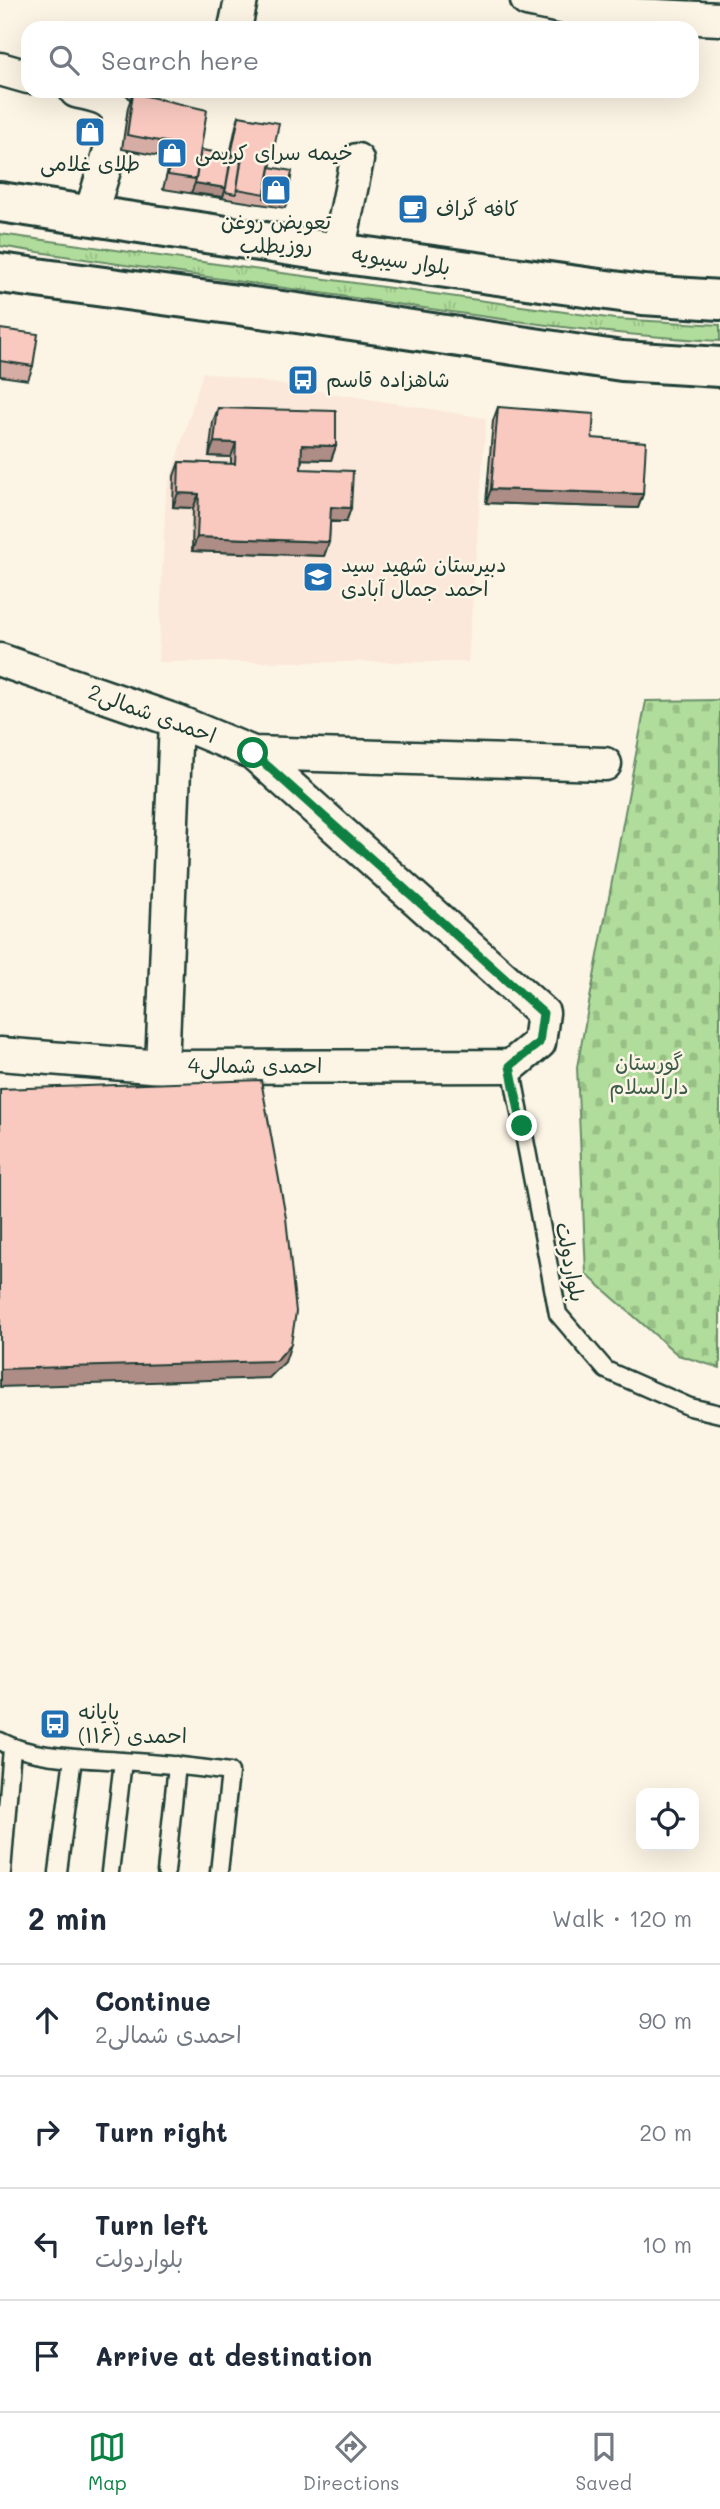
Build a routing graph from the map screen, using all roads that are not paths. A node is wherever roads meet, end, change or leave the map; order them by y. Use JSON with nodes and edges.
{"nodes":[{"id":1,"x":241,"y":0,"type":"edge"},
{"id":2,"x":527,"y":0,"type":"edge"},
{"id":3,"x":720,"y":19,"type":"edge"},
{"id":4,"x":236,"y":21,"type":"edge"},
{"id":5,"x":0,"y":69,"type":"edge"},
{"id":6,"x":21,"y":75,"type":"edge"},
{"id":7,"x":100,"y":98,"type":"edge"},
{"id":8,"x":357,"y":160,"type":"dead end"},
{"id":9,"x":0,"y":202,"type":"edge"},
{"id":10,"x":90,"y":216,"type":"junction"},
{"id":11,"x":338,"y":253,"type":"junction"},
{"id":12,"x":0,"y":273,"type":"edge"},
{"id":13,"x":720,"y":300,"type":"edge"},
{"id":14,"x":720,"y":367,"type":"edge"},
{"id":15,"x":0,"y":660,"type":"edge"},
{"id":16,"x":176,"y":721,"type":"junction"},
{"id":17,"x":253,"y":753,"type":"junction"},
{"id":18,"x":605,"y":764,"type":"dead end"},
{"id":19,"x":0,"y":1054,"type":"edge"},
{"id":20,"x":510,"y":1066,"type":"junction"},
{"id":21,"x":162,"y":1067,"type":"junction"},
{"id":22,"x":720,"y":1414,"type":"edge"},
{"id":23,"x":6,"y":1745,"type":"edge"},
{"id":24,"x":73,"y":1758,"type":"junction"},
{"id":25,"x":123,"y":1761,"type":"junction"},
{"id":26,"x":177,"y":1765,"type":"junction"},
{"id":27,"x":2,"y":1872,"type":"edge"},
{"id":28,"x":58,"y":1872,"type":"edge"},
{"id":29,"x":110,"y":1872,"type":"edge"},
{"id":30,"x":166,"y":1872,"type":"edge"},
{"id":31,"x":219,"y":1872,"type":"edge"}],
"edges":[{"from":1,"to":4,"type":"street"},
{"from":2,"to":3,"type":"street"},
{"from":5,"to":6,"type":"street"},
{"from":7,"to":10,"type":"street"},
{"from":8,"to":11,"type":"street"},
{"from":9,"to":10,"type":"main road","name":"بلوار سیبویه"},
{"from":10,"to":11,"type":"main road","name":"بلوار سیبویه"},
{"from":11,"to":13,"type":"main road","name":"بلوار سیبویه"},
{"from":12,"to":14,"type":"main road"},
{"from":15,"to":16,"type":"street","name":"2احمدی شمالی"},
{"from":16,"to":17,"type":"street","name":"2احمدی شمالی"},
{"from":16,"to":21,"type":"street"},
{"from":17,"to":18,"type":"street"},
{"from":17,"to":20,"type":"street","name":"2احمدی شمالی"},
{"from":19,"to":21,"type":"street","name":"4احمدی شمالی"},
{"from":20,"to":21,"type":"street","name":"4احمدی شمالی"},
{"from":20,"to":22,"type":"lane","name":"بلواردولت"},
{"from":23,"to":24,"type":"lane"},
{"from":23,"to":27,"type":"lane"},
{"from":24,"to":25,"type":"lane"},
{"from":24,"to":28,"type":"lane"},
{"from":25,"to":26,"type":"lane"},
{"from":25,"to":29,"type":"lane"},
{"from":26,"to":30,"type":"lane"},
{"from":26,"to":31,"type":"lane"}]}
